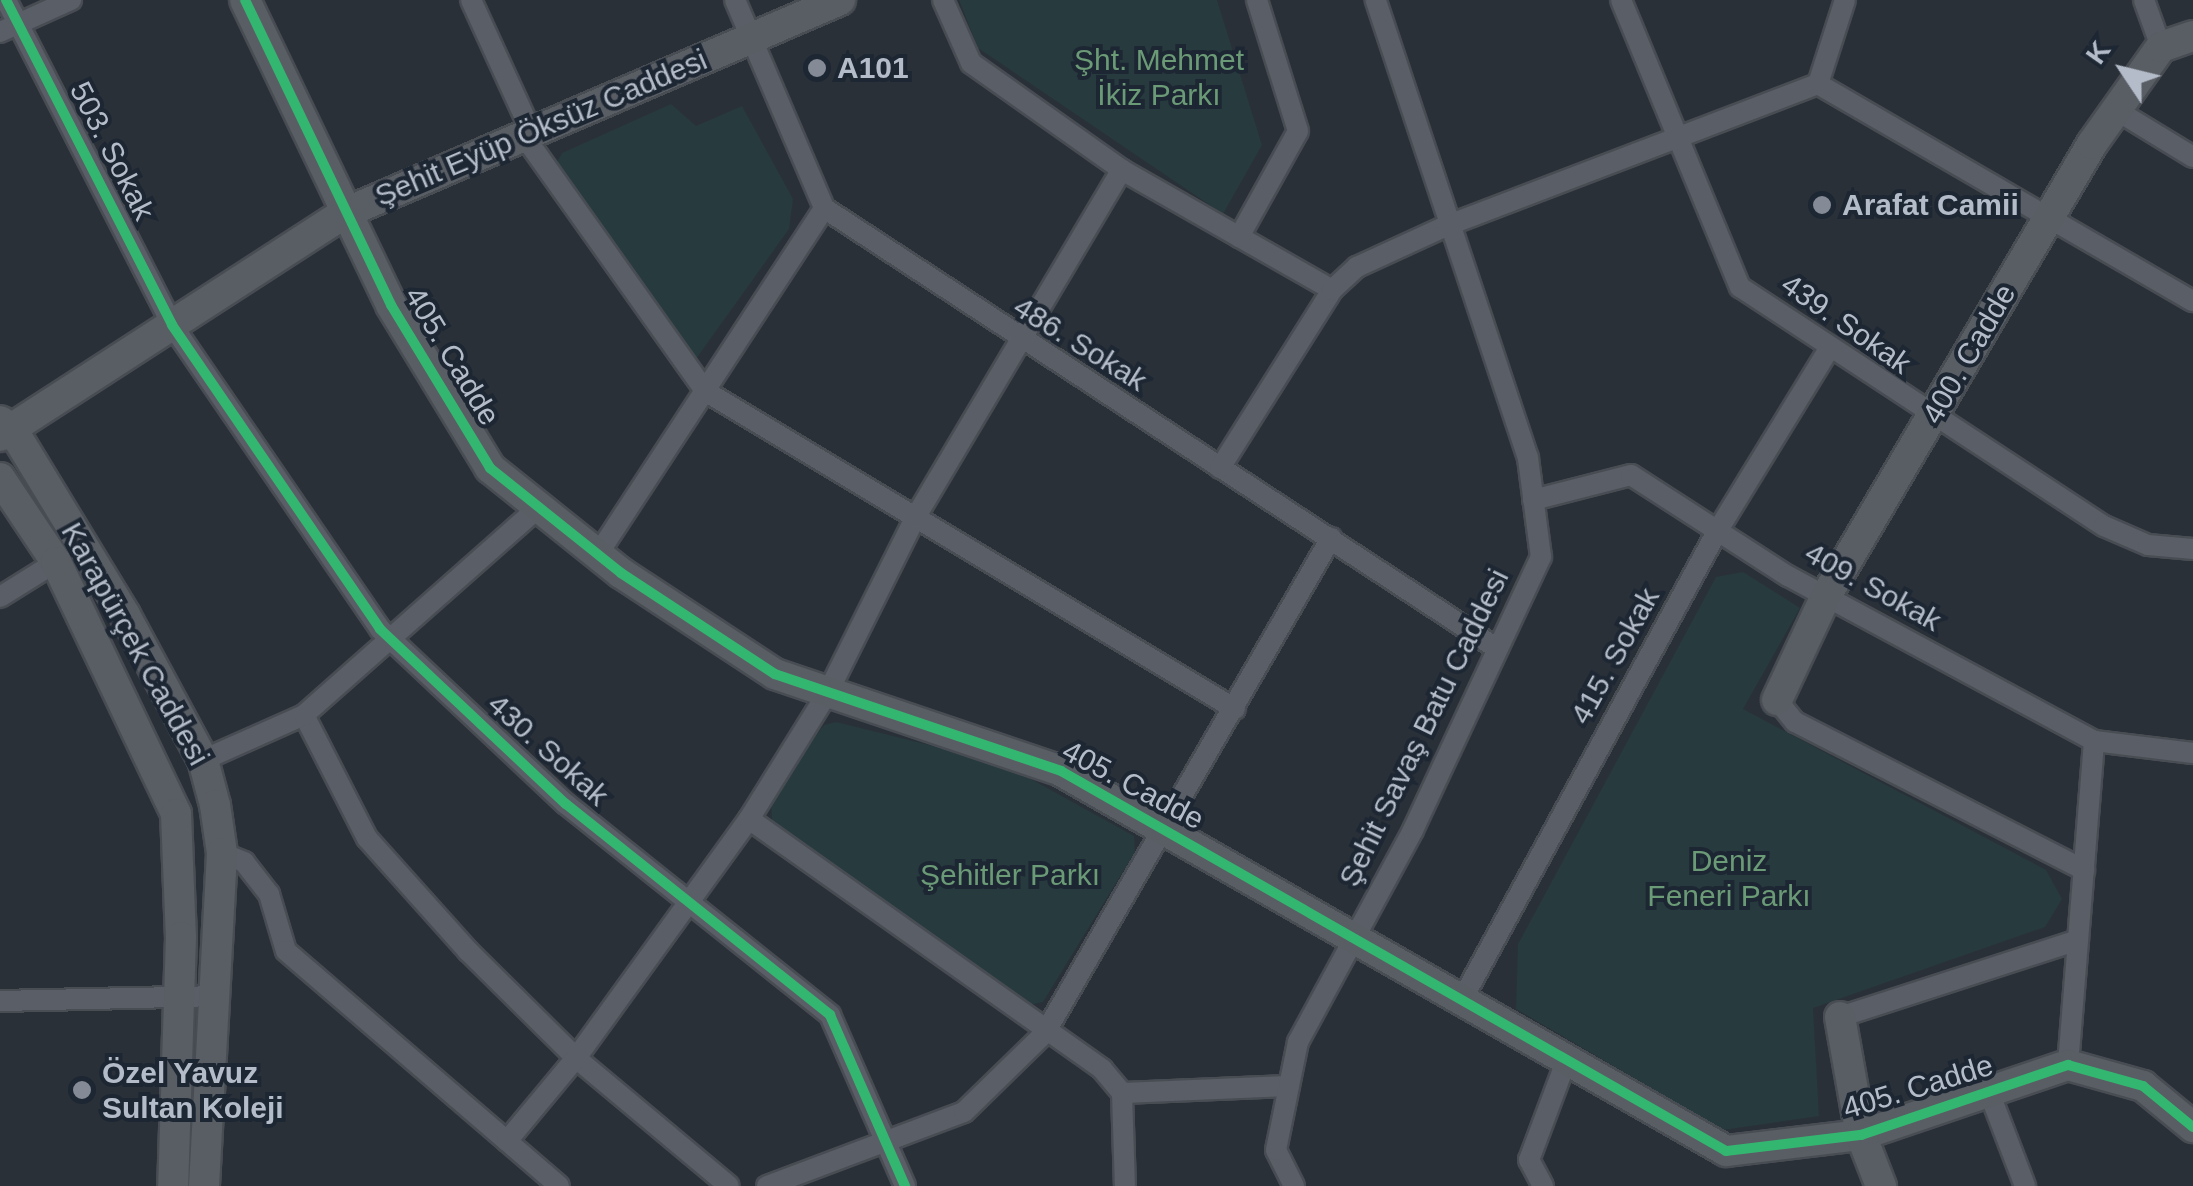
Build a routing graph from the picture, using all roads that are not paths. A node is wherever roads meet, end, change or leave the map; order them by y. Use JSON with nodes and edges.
{"nodes":[{"id":1,"x":6,"y":0,"type":"edge"},
{"id":2,"x":71,"y":0,"type":"edge"},
{"id":3,"x":245,"y":0,"type":"edge"},
{"id":4,"x":471,"y":0,"type":"edge"},
{"id":5,"x":735,"y":0,"type":"edge"},
{"id":6,"x":840,"y":0,"type":"edge"},
{"id":7,"x":943,"y":0,"type":"edge"},
{"id":8,"x":1257,"y":0,"type":"edge"},
{"id":9,"x":1376,"y":0,"type":"edge"},
{"id":10,"x":1621,"y":0,"type":"edge"},
{"id":11,"x":1846,"y":0,"type":"edge"},
{"id":12,"x":2144,"y":0,"type":"edge"},
{"id":13,"x":20,"y":23,"type":"junction"},
{"id":14,"x":0,"y":32,"type":"edge"},
{"id":15,"x":2193,"y":36,"type":"edge"},
{"id":16,"x":749,"y":37,"type":"junction"},
{"id":17,"x":2161,"y":47,"type":"junction"},
{"id":18,"x":1818,"y":84,"type":"junction"},
{"id":19,"x":2116,"y":110,"type":"junction"},
{"id":20,"x":528,"y":135,"type":"junction"},
{"id":21,"x":1680,"y":140,"type":"junction"},
{"id":22,"x":2193,"y":157,"type":"edge"},
{"id":23,"x":1122,"y":170,"type":"junction"},
{"id":24,"x":824,"y":208,"type":"junction"},
{"id":25,"x":345,"y":213,"type":"junction"},
{"id":26,"x":2050,"y":215,"type":"junction"},
{"id":27,"x":1446,"y":226,"type":"junction"},
{"id":28,"x":1239,"y":237,"type":"junction"},
{"id":29,"x":1332,"y":290,"type":"junction"},
{"id":30,"x":2193,"y":301,"type":"edge"},
{"id":31,"x":172,"y":325,"type":"junction"},
{"id":32,"x":1018,"y":340,"type":"junction"},
{"id":33,"x":1829,"y":350,"type":"junction"},
{"id":34,"x":704,"y":391,"type":"junction"},
{"id":35,"x":1930,"y":418,"type":"junction"},
{"id":36,"x":4,"y":429,"type":"edge"},
{"id":37,"x":1220,"y":468,"type":"junction"},
{"id":38,"x":0,"y":478,"type":"edge"},
{"id":39,"x":1534,"y":500,"type":"junction"},
{"id":40,"x":539,"y":507,"type":"junction"},
{"id":41,"x":915,"y":518,"type":"junction"},
{"id":42,"x":1718,"y":530,"type":"junction"},
{"id":43,"x":1331,"y":538,"type":"junction"},
{"id":44,"x":2193,"y":549,"type":"edge"},
{"id":45,"x":598,"y":554,"type":"junction"},
{"id":46,"x":56,"y":562,"type":"junction"},
{"id":47,"x":1826,"y":596,"type":"junction"},
{"id":48,"x":0,"y":597,"type":"edge"},
{"id":49,"x":391,"y":638,"type":"junction"},
{"id":50,"x":1498,"y":649,"type":"junction"},
{"id":51,"x":828,"y":692,"type":"junction"},
{"id":52,"x":1777,"y":700,"type":"joint"},
{"id":53,"x":1235,"y":709,"type":"junction"},
{"id":54,"x":304,"y":715,"type":"junction"},
{"id":55,"x":2094,"y":741,"type":"junction"},
{"id":56,"x":2193,"y":753,"type":"edge"},
{"id":57,"x":202,"y":760,"type":"junction"},
{"id":58,"x":749,"y":819,"type":"junction"},
{"id":59,"x":1167,"y":830,"type":"junction"},
{"id":60,"x":222,"y":853,"type":"junction"},
{"id":61,"x":2084,"y":870,"type":"junction"},
{"id":62,"x":688,"y":902,"type":"junction"},
{"id":63,"x":1356,"y":934,"type":"junction"},
{"id":64,"x":2078,"y":940,"type":"junction"},
{"id":65,"x":215,"y":996,"type":"junction"},
{"id":66,"x":1464,"y":996,"type":"junction"},
{"id":67,"x":179,"y":997,"type":"junction"},
{"id":68,"x":0,"y":1001,"type":"edge"},
{"id":69,"x":1840,"y":1017,"type":"joint"},
{"id":70,"x":1045,"y":1033,"type":"junction"},
{"id":71,"x":1568,"y":1056,"type":"junction"},
{"id":72,"x":576,"y":1058,"type":"junction"},
{"id":73,"x":2068,"y":1064,"type":"junction"},
{"id":74,"x":1289,"y":1086,"type":"junction"},
{"id":75,"x":1122,"y":1092,"type":"junction"},
{"id":76,"x":1989,"y":1092,"type":"junction"},
{"id":77,"x":2193,"y":1127,"type":"edge"},
{"id":78,"x":1861,"y":1136,"type":"junction"},
{"id":79,"x":883,"y":1138,"type":"junction"},
{"id":80,"x":507,"y":1141,"type":"junction"},
{"id":81,"x":174,"y":1186,"type":"edge"},
{"id":82,"x":204,"y":1186,"type":"edge"},
{"id":83,"x":559,"y":1186,"type":"edge"},
{"id":84,"x":729,"y":1186,"type":"edge"},
{"id":85,"x":767,"y":1186,"type":"edge"},
{"id":86,"x":905,"y":1186,"type":"edge"},
{"id":87,"x":1125,"y":1186,"type":"edge"},
{"id":88,"x":1294,"y":1186,"type":"edge"},
{"id":89,"x":1544,"y":1186,"type":"edge"},
{"id":90,"x":1880,"y":1186,"type":"edge"},
{"id":91,"x":2025,"y":1186,"type":"edge"}],
"edges":[{"from":1,"to":13,"type":"street","name":"503. Sokak"},
{"from":2,"to":13,"type":"street"},
{"from":3,"to":25,"type":"street","name":"405. Cadde"},
{"from":4,"to":20,"type":"street"},
{"from":5,"to":16,"type":"street"},
{"from":6,"to":16,"type":"street","name":"Şehit Eyüp Öksüz Caddesi"},
{"from":7,"to":23,"type":"street"},
{"from":8,"to":28,"type":"street"},
{"from":9,"to":27,"type":"street","name":"Şehit Savaş Batu Caddesi"},
{"from":10,"to":21,"type":"street","name":"439. Sokak"},
{"from":11,"to":18,"type":"street"},
{"from":12,"to":17,"type":"street"},
{"from":13,"to":14,"type":"street"},
{"from":13,"to":31,"type":"street","name":"503. Sokak"},
{"from":15,"to":17,"type":"street"},
{"from":16,"to":20,"type":"street","name":"Şehit Eyüp Öksüz Caddesi"},
{"from":16,"to":24,"type":"street"},
{"from":17,"to":19,"type":"street","name":"400. Cadde"},
{"from":18,"to":21,"type":"street"},
{"from":18,"to":26,"type":"street"},
{"from":19,"to":22,"type":"street"},
{"from":19,"to":26,"type":"street","name":"400. Cadde"},
{"from":20,"to":25,"type":"street","name":"Şehit Eyüp Öksüz Caddesi"},
{"from":20,"to":34,"type":"street"},
{"from":21,"to":27,"type":"street"},
{"from":21,"to":33,"type":"street","name":"439. Sokak"},
{"from":23,"to":28,"type":"street"},
{"from":23,"to":32,"type":"street"},
{"from":24,"to":32,"type":"street","name":"486. Sokak"},
{"from":24,"to":34,"type":"street"},
{"from":25,"to":31,"type":"street","name":"Şehit Eyüp Öksüz Caddesi"},
{"from":25,"to":40,"type":"street","name":"405. Cadde"},
{"from":26,"to":30,"type":"street"},
{"from":26,"to":35,"type":"street","name":"400. Cadde"},
{"from":27,"to":29,"type":"street"},
{"from":27,"to":39,"type":"street","name":"Şehit Savaş Batu Caddesi"},
{"from":28,"to":29,"type":"street"},
{"from":29,"to":37,"type":"street"},
{"from":31,"to":36,"type":"street","name":"Şehit Eyüp Öksüz Caddesi"},
{"from":31,"to":49,"type":"street","name":"430. Sokak"},
{"from":32,"to":37,"type":"street","name":"486. Sokak"},
{"from":32,"to":41,"type":"street"},
{"from":33,"to":35,"type":"street","name":"439. Sokak"},
{"from":33,"to":42,"type":"street","name":"415. Sokak"},
{"from":34,"to":41,"type":"street"},
{"from":34,"to":45,"type":"street"},
{"from":35,"to":44,"type":"street","name":"439. Sokak"},
{"from":35,"to":47,"type":"street","name":"400. Cadde"},
{"from":36,"to":57,"type":"street","name":"Karapürçek Caddesi"},
{"from":37,"to":43,"type":"street","name":"486. Sokak"},
{"from":38,"to":46,"type":"street","name":"Karapürçek Caddesi"},
{"from":39,"to":42,"type":"street","name":"409. Sokak"},
{"from":39,"to":50,"type":"street","name":"Şehit Savaş Batu Caddesi"},
{"from":40,"to":45,"type":"street","name":"405. Cadde"},
{"from":40,"to":49,"type":"street"},
{"from":41,"to":51,"type":"street"},
{"from":41,"to":53,"type":"street"},
{"from":42,"to":47,"type":"street","name":"409. Sokak"},
{"from":42,"to":66,"type":"street","name":"415. Sokak"},
{"from":43,"to":50,"type":"street","name":"486. Sokak"},
{"from":43,"to":53,"type":"street"},
{"from":45,"to":51,"type":"street","name":"405. Cadde"},
{"from":46,"to":48,"type":"street"},
{"from":46,"to":67,"type":"street","name":"Karapürçek Caddesi"},
{"from":47,"to":52,"type":"street","name":"400. Cadde"},
{"from":47,"to":55,"type":"street","name":"409. Sokak"},
{"from":49,"to":54,"type":"street"},
{"from":49,"to":62,"type":"street","name":"430. Sokak"},
{"from":50,"to":63,"type":"street","name":"Şehit Savaş Batu Caddesi"},
{"from":51,"to":58,"type":"street"},
{"from":51,"to":59,"type":"street","name":"405. Cadde"},
{"from":52,"to":61,"type":"street"},
{"from":53,"to":59,"type":"street"},
{"from":54,"to":57,"type":"street"},
{"from":54,"to":72,"type":"street"},
{"from":55,"to":56,"type":"street","name":"409. Sokak"},
{"from":55,"to":61,"type":"street"},
{"from":57,"to":60,"type":"street","name":"Karapürçek Caddesi"},
{"from":58,"to":62,"type":"street"},
{"from":58,"to":70,"type":"street"},
{"from":59,"to":63,"type":"street","name":"405. Cadde"},
{"from":59,"to":70,"type":"street"},
{"from":60,"to":65,"type":"street","name":"Karapürçek Caddesi"},
{"from":60,"to":80,"type":"street"},
{"from":61,"to":64,"type":"street"},
{"from":62,"to":72,"type":"street"},
{"from":62,"to":79,"type":"street","name":"430. Sokak"},
{"from":63,"to":66,"type":"street","name":"405. Cadde"},
{"from":63,"to":74,"type":"street","name":"Şehit Savaş Batu Caddesi"},
{"from":64,"to":69,"type":"street"},
{"from":64,"to":73,"type":"street"},
{"from":65,"to":67,"type":"street"},
{"from":65,"to":82,"type":"street","name":"Karapürçek Caddesi"},
{"from":66,"to":71,"type":"street","name":"405. Cadde"},
{"from":67,"to":68,"type":"street"},
{"from":67,"to":81,"type":"street","name":"Karapürçek Caddesi"},
{"from":69,"to":78,"type":"street"},
{"from":70,"to":75,"type":"street"},
{"from":70,"to":79,"type":"street"},
{"from":71,"to":78,"type":"street","name":"405. Cadde"},
{"from":71,"to":89,"type":"street"},
{"from":72,"to":80,"type":"street"},
{"from":72,"to":84,"type":"street"},
{"from":73,"to":76,"type":"street","name":"405. Cadde"},
{"from":73,"to":77,"type":"street"},
{"from":74,"to":75,"type":"street"},
{"from":74,"to":88,"type":"street","name":"Şehit Savaş Batu Caddesi"},
{"from":75,"to":87,"type":"street"},
{"from":76,"to":78,"type":"street","name":"405. Cadde"},
{"from":76,"to":91,"type":"street"},
{"from":78,"to":90,"type":"street"},
{"from":79,"to":85,"type":"street"},
{"from":79,"to":86,"type":"street","name":"430. Sokak"},
{"from":80,"to":83,"type":"street"}]}
